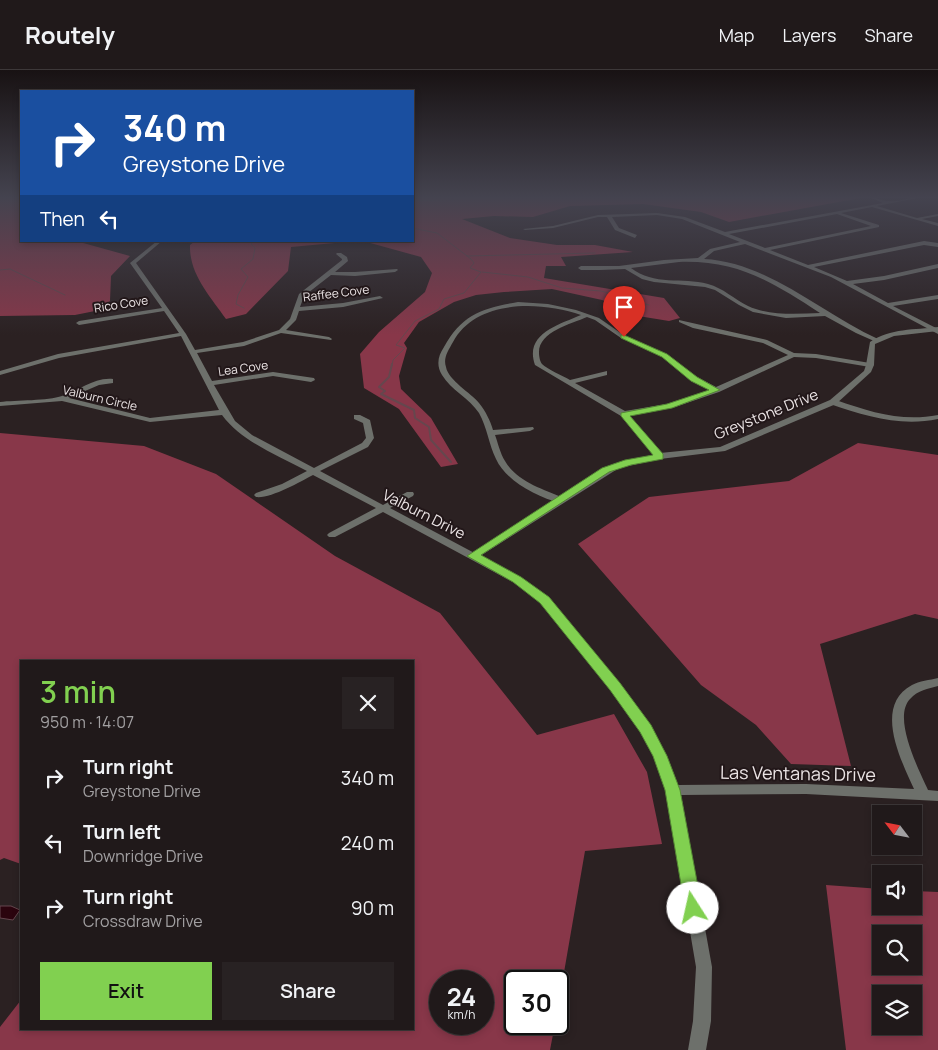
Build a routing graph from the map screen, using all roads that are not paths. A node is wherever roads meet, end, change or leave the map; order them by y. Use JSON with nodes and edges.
{"nodes":[{"id":1,"x":158,"y":243,"type":"edge"},
{"id":2,"x":744,"y":243,"type":"edge"},
{"id":3,"x":749,"y":243,"type":"edge"},
{"id":4,"x":797,"y":243,"type":"edge"},
{"id":5,"x":938,"y":245,"type":"edge"},
{"id":6,"x":144,"y":247,"type":"dead end"},
{"id":7,"x":152,"y":247,"type":"junction"},
{"id":8,"x":767,"y":249,"type":"junction"},
{"id":9,"x":339,"y":254,"type":"dead end"},
{"id":10,"x":699,"y":260,"type":"junction"},
{"id":11,"x":810,"y":266,"type":"junction"},
{"id":12,"x":938,"y":266,"type":"edge"},
{"id":13,"x":626,"y":267,"type":"junction"},
{"id":14,"x":581,"y":268,"type":"dead end"},
{"id":15,"x":395,"y":270,"type":"dead end"},
{"id":16,"x":330,"y":273,"type":"junction"},
{"id":17,"x":848,"y":283,"type":"junction"},
{"id":18,"x":938,"y":297,"type":"edge"},
{"id":19,"x":380,"y":298,"type":"dead end"},
{"id":20,"x":886,"y":305,"type":"junction"},
{"id":21,"x":166,"y":308,"type":"junction"},
{"id":22,"x":296,"y":309,"type":"junction"},
{"id":23,"x":826,"y":314,"type":"junction"},
{"id":24,"x":587,"y":315,"type":"junction"},
{"id":25,"x":681,"y":321,"type":"dead end"},
{"id":26,"x":79,"y":323,"type":"dead end"},
{"id":27,"x":936,"y":330,"type":"edge"},
{"id":28,"x":281,"y":331,"type":"junction"},
{"id":29,"x":183,"y":334,"type":"junction"},
{"id":30,"x":329,"y":339,"type":"dead end"},
{"id":31,"x":876,"y":340,"type":"junction"},
{"id":32,"x":193,"y":352,"type":"junction"},
{"id":33,"x":793,"y":355,"type":"junction"},
{"id":34,"x":870,"y":365,"type":"junction"},
{"id":35,"x":0,"y":373,"type":"edge"},
{"id":36,"x":604,"y":373,"type":"dead end"},
{"id":37,"x":310,"y":380,"type":"dead end"},
{"id":38,"x":110,"y":381,"type":"dead end"},
{"id":39,"x":570,"y":382,"type":"junction"},
{"id":40,"x":209,"y":384,"type":"junction"},
{"id":41,"x":716,"y":390,"type":"junction"},
{"id":42,"x":62,"y":399,"type":"junction"},
{"id":43,"x":833,"y":402,"type":"junction"},
{"id":44,"x":0,"y":404,"type":"edge"},
{"id":45,"x":224,"y":412,"type":"junction"},
{"id":46,"x":624,"y":414,"type":"junction"},
{"id":47,"x":357,"y":417,"type":"dead end"},
{"id":48,"x":938,"y":417,"type":"edge"},
{"id":49,"x":530,"y":429,"type":"dead end"},
{"id":50,"x":491,"y":433,"type":"junction"},
{"id":51,"x":660,"y":456,"type":"junction"},
{"id":52,"x":313,"y":472,"type":"junction"},
{"id":53,"x":410,"y":494,"type":"dead end"},
{"id":54,"x":259,"y":495,"type":"dead end"},
{"id":55,"x":560,"y":500,"type":"junction"},
{"id":56,"x":381,"y":509,"type":"junction"},
{"id":57,"x":332,"y":535,"type":"dead end"},
{"id":58,"x":473,"y":556,"type":"junction"},
{"id":59,"x":938,"y":682,"type":"edge"},
{"id":60,"x":673,"y":790,"type":"junction"},
{"id":61,"x":923,"y":795,"type":"junction"},
{"id":62,"x":938,"y":796,"type":"edge"},
{"id":63,"x":697,"y":1050,"type":"edge"}],
"edges":[{"from":1,"to":7,"type":"street"},
{"from":2,"to":10,"type":"street"},
{"from":3,"to":8,"type":"street"},
{"from":4,"to":8,"type":"street"},
{"from":5,"to":11,"type":"street"},
{"from":6,"to":7,"type":"street"},
{"from":7,"to":21,"type":"street","name":"Valburn Drive"},
{"from":8,"to":11,"type":"street"},
{"from":9,"to":16,"type":"street"},
{"from":10,"to":13,"type":"street"},
{"from":10,"to":23,"type":"street"},
{"from":11,"to":17,"type":"street"},
{"from":12,"to":17,"type":"street"},
{"from":13,"to":14,"type":"street"},
{"from":13,"to":23,"type":"street"},
{"from":15,"to":16,"type":"street"},
{"from":16,"to":22,"type":"street"},
{"from":17,"to":20,"type":"street"},
{"from":18,"to":20,"type":"street"},
{"from":19,"to":22,"type":"street","name":"Raffee Cove"},
{"from":20,"to":27,"type":"street"},
{"from":21,"to":26,"type":"street","name":"Rico Cove"},
{"from":21,"to":29,"type":"street","name":"Valburn Drive"},
{"from":22,"to":28,"type":"street"},
{"from":23,"to":31,"type":"street"},
{"from":24,"to":39,"type":"street"},
{"from":24,"to":41,"type":"street"},
{"from":24,"to":50,"type":"street"},
{"from":25,"to":33,"type":"street"},
{"from":27,"to":31,"type":"street"},
{"from":28,"to":30,"type":"street"},
{"from":28,"to":32,"type":"street"},
{"from":29,"to":32,"type":"street","name":"Valburn Drive"},
{"from":29,"to":35,"type":"street"},
{"from":31,"to":34,"type":"street","name":"Greystone Drive"},
{"from":32,"to":40,"type":"street","name":"Valburn Drive"},
{"from":33,"to":34,"type":"street"},
{"from":33,"to":41,"type":"street"},
{"from":34,"to":43,"type":"street","name":"Greystone Drive"},
{"from":36,"to":39,"type":"street"},
{"from":37,"to":40,"type":"street","name":"Lea Cove"},
{"from":38,"to":42,"type":"street"},
{"from":39,"to":46,"type":"street"},
{"from":40,"to":45,"type":"street","name":"Valburn Drive"},
{"from":41,"to":46,"type":"street"},
{"from":42,"to":44,"type":"street","name":"Valburn Circle"},
{"from":42,"to":45,"type":"street","name":"Valburn Circle"},
{"from":43,"to":48,"type":"street"},
{"from":43,"to":51,"type":"street","name":"Greystone Drive"},
{"from":45,"to":52,"type":"street","name":"Valburn Drive"},
{"from":46,"to":51,"type":"street"},
{"from":47,"to":52,"type":"street"},
{"from":49,"to":50,"type":"street"},
{"from":50,"to":55,"type":"street"},
{"from":51,"to":55,"type":"street","name":"Greystone Drive"},
{"from":52,"to":54,"type":"street"},
{"from":52,"to":56,"type":"street","name":"Valburn Drive"},
{"from":53,"to":56,"type":"street"},
{"from":55,"to":58,"type":"street","name":"Greystone Drive"},
{"from":56,"to":57,"type":"street"},
{"from":56,"to":58,"type":"street","name":"Valburn Drive"},
{"from":58,"to":60,"type":"street","name":"Valburn Drive"},
{"from":59,"to":61,"type":"street"},
{"from":60,"to":61,"type":"street","name":"Las Ventanas Drive"},
{"from":60,"to":63,"type":"street","name":"Valburn Drive"},
{"from":61,"to":62,"type":"street","name":"Las Ventanas Drive"}]}
